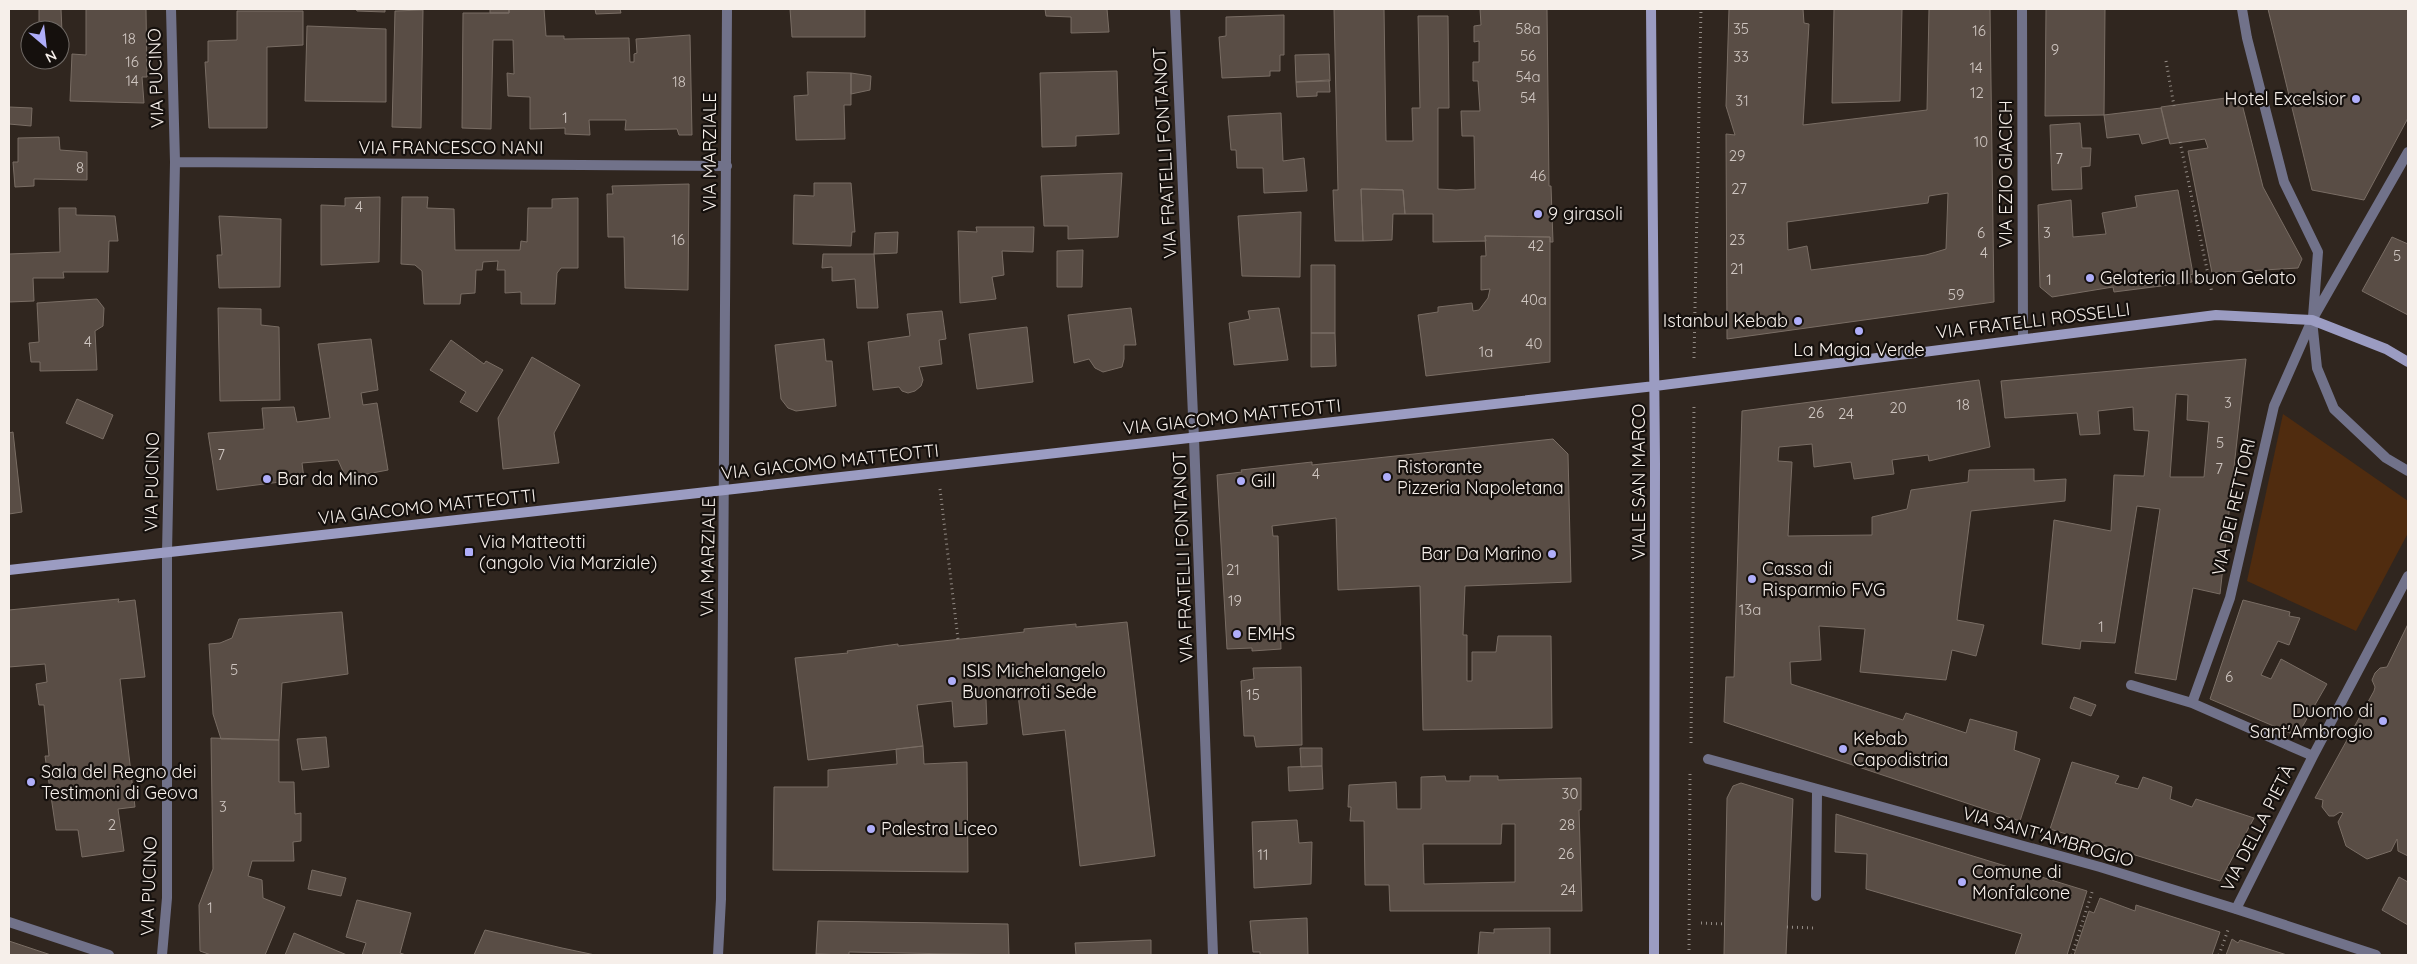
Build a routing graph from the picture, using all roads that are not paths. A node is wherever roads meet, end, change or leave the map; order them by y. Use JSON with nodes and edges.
{"nodes":[{"id":1,"x":171,"y":9,"type":"edge"},
{"id":2,"x":727,"y":9,"type":"edge"},
{"id":3,"x":1175,"y":9,"type":"edge"},
{"id":4,"x":1651,"y":9,"type":"edge"},
{"id":5,"x":2022,"y":9,"type":"edge"},
{"id":6,"x":2242,"y":9,"type":"edge"},
{"id":7,"x":2408,"y":152,"type":"edge"},
{"id":8,"x":175,"y":162,"type":"junction"},
{"id":9,"x":727,"y":166,"type":"junction"},
{"id":10,"x":2312,"y":320,"type":"junction"},
{"id":11,"x":2023,"y":338,"type":"junction"},
{"id":12,"x":2408,"y":362,"type":"edge"},
{"id":13,"x":1655,"y":386,"type":"junction"},
{"id":14,"x":1194,"y":438,"type":"junction"},
{"id":15,"x":2408,"y":471,"type":"edge"},
{"id":16,"x":724,"y":490,"type":"junction"},
{"id":17,"x":167,"y":553,"type":"junction"},
{"id":18,"x":9,"y":570,"type":"edge"},
{"id":19,"x":2408,"y":576,"type":"edge"},
{"id":20,"x":2131,"y":685,"type":"dead end"},
{"id":21,"x":2192,"y":703,"type":"junction"},
{"id":22,"x":2312,"y":756,"type":"junction"},
{"id":23,"x":1708,"y":759,"type":"dead end"},
{"id":24,"x":1817,"y":791,"type":"junction"},
{"id":25,"x":1816,"y":896,"type":"dead end"},
{"id":26,"x":2236,"y":909,"type":"junction"},
{"id":27,"x":9,"y":922,"type":"edge"},
{"id":28,"x":109,"y":955,"type":"edge"},
{"id":29,"x":162,"y":955,"type":"edge"},
{"id":30,"x":718,"y":955,"type":"edge"},
{"id":31,"x":1214,"y":955,"type":"edge"},
{"id":32,"x":1654,"y":955,"type":"edge"},
{"id":33,"x":2376,"y":955,"type":"edge"}],
"edges":[{"from":1,"to":8,"type":"street","name":"VIA PUCINO"},
{"from":2,"to":9,"type":"street","name":"VIA MARZIALE"},
{"from":3,"to":14,"type":"street","name":"VIA FRATELLI FONTANOT"},
{"from":4,"to":13,"type":"main road","name":"VIALE SAN MARCO"},
{"from":5,"to":11,"type":"street","name":"VIA EZIO GIACICH"},
{"from":6,"to":10,"type":"street"},
{"from":7,"to":10,"type":"street"},
{"from":8,"to":9,"type":"street","name":"VIA FRANCESCO NANI"},
{"from":8,"to":17,"type":"street","name":"VIA PUCINO"},
{"from":9,"to":16,"type":"street","name":"VIA MARZIALE"},
{"from":10,"to":11,"type":"main road","name":"VIA FRATELLI ROSSELLI"},
{"from":10,"to":12,"type":"main road","name":"VIA FRATELLI ROSSELLI"},
{"from":10,"to":15,"type":"street"},
{"from":10,"to":21,"type":"street","name":"VIA DEI RETTORI"},
{"from":11,"to":13,"type":"main road","name":"VIA FRATELLI ROSSELLI"},
{"from":13,"to":14,"type":"main road","name":"VIA GIACOMO MATTEOTTI"},
{"from":13,"to":32,"type":"main road","name":"VIALE SAN MARCO"},
{"from":14,"to":16,"type":"main road","name":"VIA GIACOMO MATTEOTTI"},
{"from":14,"to":31,"type":"street","name":"VIA FRATELLI FONTANOT"},
{"from":16,"to":17,"type":"main road","name":"VIA GIACOMO MATTEOTTI"},
{"from":16,"to":30,"type":"street","name":"VIA MARZIALE"},
{"from":17,"to":18,"type":"main road","name":"VIA GIACOMO MATTEOTTI"},
{"from":17,"to":29,"type":"street","name":"VIA PUCINO"},
{"from":19,"to":22,"type":"street","name":"VIA DELLA PIETÀ"},
{"from":20,"to":21,"type":"street"},
{"from":21,"to":22,"type":"street"},
{"from":22,"to":26,"type":"street","name":"VIA DELLA PIETÀ"},
{"from":23,"to":24,"type":"street","name":"VIA SANT'AMBROGIO"},
{"from":24,"to":25,"type":"street"},
{"from":24,"to":26,"type":"street","name":"VIA SANT'AMBROGIO"},
{"from":26,"to":33,"type":"street","name":"VIA SANT'AMBROGIO"},
{"from":27,"to":28,"type":"street"}]}
